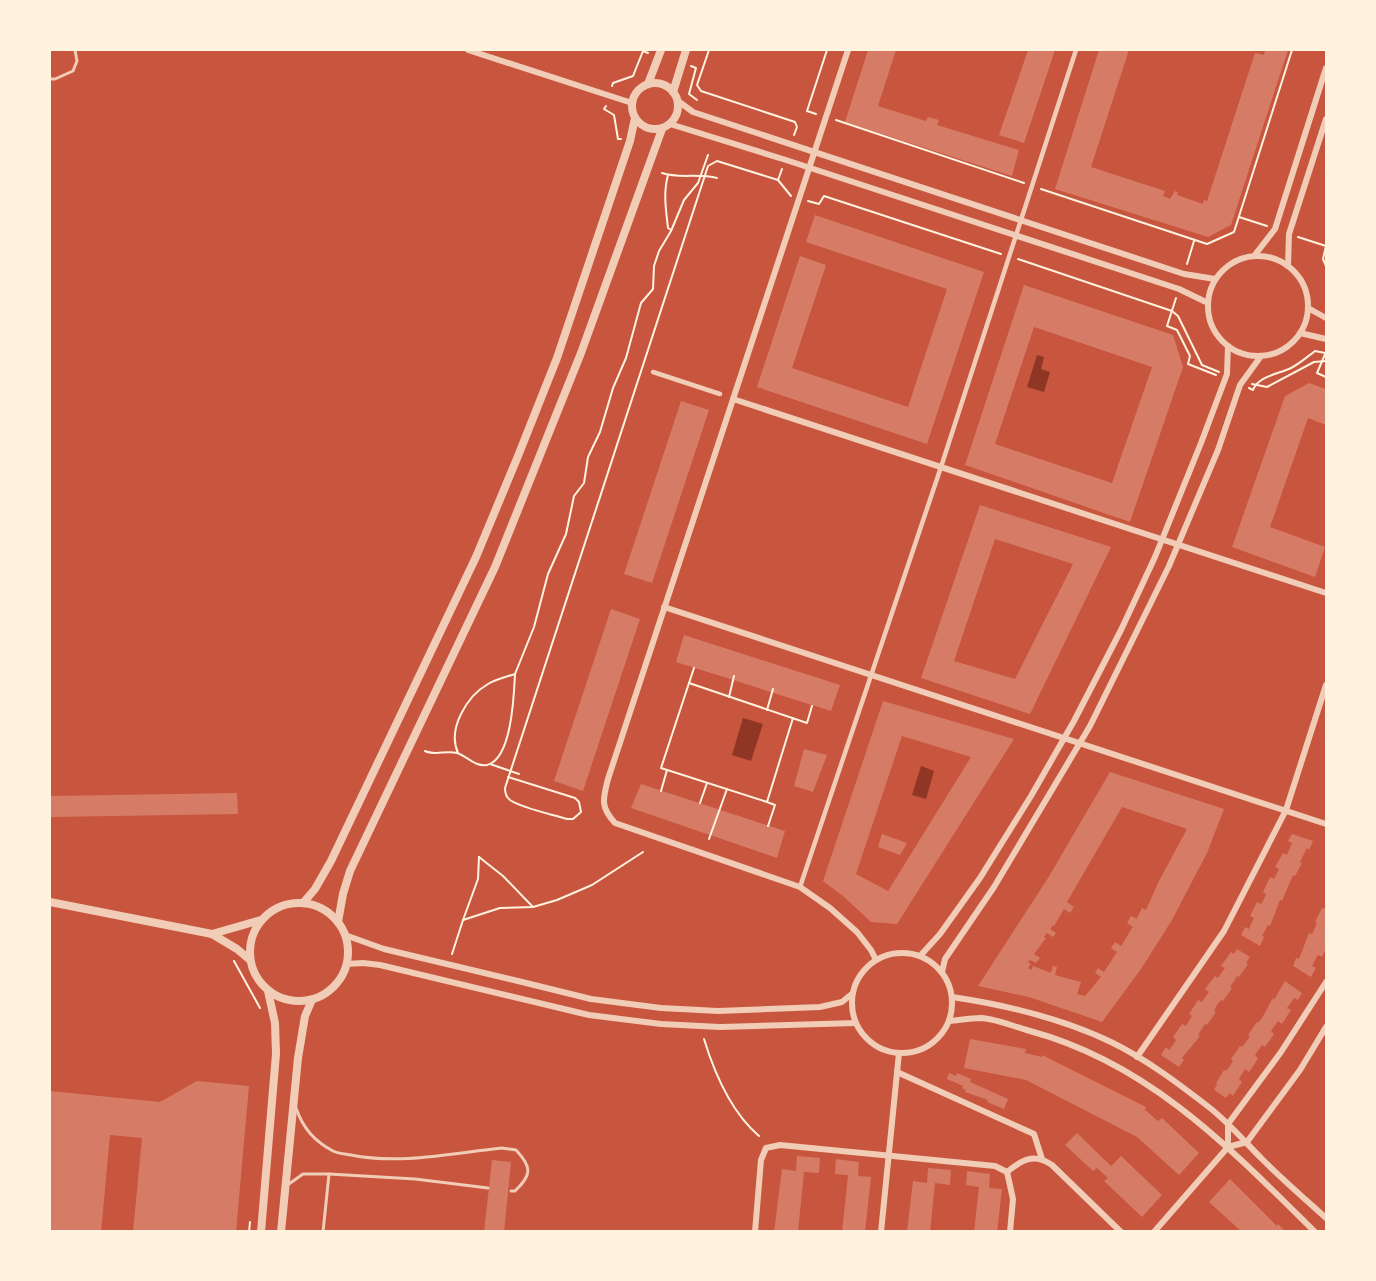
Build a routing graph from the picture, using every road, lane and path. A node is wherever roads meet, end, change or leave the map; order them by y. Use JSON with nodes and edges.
{"nodes":[{"id":1,"x":75,"y":50,"type":"edge"},
{"id":2,"x":468,"y":50,"type":"edge"},
{"id":3,"x":661,"y":50,"type":"edge"},
{"id":4,"x":686,"y":50,"type":"edge"},
{"id":5,"x":709,"y":50,"type":"edge"},
{"id":6,"x":827,"y":50,"type":"edge"},
{"id":7,"x":848,"y":50,"type":"edge"},
{"id":8,"x":1076,"y":50,"type":"edge"},
{"id":9,"x":1292,"y":50,"type":"edge"},
{"id":10,"x":1326,"y":68,"type":"edge"},
{"id":11,"x":50,"y":79,"type":"edge"},
{"id":12,"x":648,"y":84,"type":"junction"},
{"id":13,"x":673,"y":92,"type":"junction"},
{"id":14,"x":678,"y":101,"type":"junction"},
{"id":15,"x":632,"y":103,"type":"junction"},
{"id":16,"x":826,"y":117,"type":"junction"},
{"id":17,"x":635,"y":118,"type":"junction"},
{"id":18,"x":1326,"y":119,"type":"edge"},
{"id":19,"x":670,"y":124,"type":"junction"},
{"id":20,"x":662,"y":129,"type":"junction"},
{"id":21,"x":791,"y":144,"type":"junction"},
{"id":22,"x":814,"y":151,"type":"junction"},
{"id":23,"x":708,"y":155,"type":"dead end"},
{"id":24,"x":786,"y":160,"type":"junction"},
{"id":25,"x":809,"y":167,"type":"junction"},
{"id":26,"x":662,"y":173,"type":"dead end"},
{"id":27,"x":668,"y":175,"type":"junction"},
{"id":28,"x":704,"y":175,"type":"junction"},
{"id":29,"x":717,"y":178,"type":"dead end"},
{"id":30,"x":778,"y":180,"type":"junction"},
{"id":31,"x":1031,"y":185,"type":"junction"},
{"id":32,"x":799,"y":198,"type":"junction"},
{"id":33,"x":1020,"y":220,"type":"junction"},
{"id":34,"x":671,"y":231,"type":"junction"},
{"id":35,"x":1015,"y":235,"type":"junction"},
{"id":36,"x":1326,"y":246,"type":"edge"},
{"id":37,"x":1008,"y":256,"type":"junction"},
{"id":38,"x":1254,"y":256,"type":"junction"},
{"id":39,"x":1288,"y":266,"type":"junction"},
{"id":40,"x":1326,"y":266,"type":"edge"},
{"id":41,"x":1215,"y":279,"type":"junction"},
{"id":42,"x":1208,"y":303,"type":"junction"},
{"id":43,"x":1308,"y":308,"type":"junction"},
{"id":44,"x":1326,"y":318,"type":"edge"},
{"id":45,"x":1300,"y":333,"type":"junction"},
{"id":46,"x":1326,"y":339,"type":"edge"},
{"id":47,"x":1228,"y":346,"type":"junction"},
{"id":48,"x":1326,"y":349,"type":"edge"},
{"id":49,"x":1261,"y":356,"type":"junction"},
{"id":50,"x":1325,"y":360,"type":"edge"},
{"id":51,"x":653,"y":372,"type":"dead end"},
{"id":52,"x":1227,"y":374,"type":"junction"},
{"id":53,"x":1326,"y":377,"type":"edge"},
{"id":54,"x":1242,"y":381,"type":"junction"},
{"id":55,"x":720,"y":394,"type":"dead end"},
{"id":56,"x":733,"y":399,"type":"junction"},
{"id":57,"x":941,"y":467,"type":"junction"},
{"id":58,"x":1163,"y":538,"type":"junction"},
{"id":59,"x":1179,"y":544,"type":"junction"},
{"id":60,"x":1326,"y":593,"type":"edge"},
{"id":61,"x":664,"y":607,"type":"junction"},
{"id":62,"x":694,"y":668,"type":"dead end"},
{"id":63,"x":515,"y":674,"type":"junction"},
{"id":64,"x":734,"y":676,"type":"dead end"},
{"id":65,"x":872,"y":676,"type":"junction"},
{"id":66,"x":689,"y":683,"type":"junction"},
{"id":67,"x":1326,"y":685,"type":"edge"},
{"id":68,"x":773,"y":689,"type":"dead end"},
{"id":69,"x":729,"y":697,"type":"junction"},
{"id":70,"x":812,"y":706,"type":"dead end"},
{"id":71,"x":1323,"y":707,"type":"edge"},
{"id":72,"x":767,"y":710,"type":"junction"},
{"id":73,"x":793,"y":718,"type":"junction"},
{"id":74,"x":1065,"y":738,"type":"junction"},
{"id":75,"x":1081,"y":743,"type":"junction"},
{"id":76,"x":425,"y":751,"type":"dead end"},
{"id":77,"x":458,"y":753,"type":"junction"},
{"id":78,"x":490,"y":764,"type":"junction"},
{"id":79,"x":667,"y":770,"type":"junction"},
{"id":80,"x":511,"y":771,"type":"junction"},
{"id":81,"x":519,"y":774,"type":"dead end"},
{"id":82,"x":508,"y":777,"type":"junction"},
{"id":83,"x":707,"y":783,"type":"junction"},
{"id":84,"x":727,"y":789,"type":"junction"},
{"id":85,"x":661,"y":791,"type":"dead end"},
{"id":86,"x":767,"y":802,"type":"junction"},
{"id":87,"x":700,"y":804,"type":"dead end"},
{"id":88,"x":1286,"y":810,"type":"junction"},
{"id":89,"x":1326,"y":824,"type":"edge"},
{"id":90,"x":768,"y":826,"type":"dead end"},
{"id":91,"x":709,"y":839,"type":"dead end"},
{"id":92,"x":636,"y":850,"type":"dead end"},
{"id":93,"x":643,"y":852,"type":"dead end"},
{"id":94,"x":637,"y":857,"type":"junction"},
{"id":95,"x":800,"y":887,"type":"junction"},
{"id":96,"x":50,"y":902,"type":"edge"},
{"id":97,"x":303,"y":903,"type":"junction"},
{"id":98,"x":533,"y":907,"type":"junction"},
{"id":99,"x":261,"y":920,"type":"junction"},
{"id":100,"x":463,"y":920,"type":"junction"},
{"id":101,"x":338,"y":922,"type":"junction"},
{"id":102,"x":212,"y":934,"type":"junction"},
{"id":103,"x":345,"y":935,"type":"junction"},
{"id":104,"x":452,"y":954,"type":"dead end"},
{"id":105,"x":920,"y":956,"type":"junction"},
{"id":106,"x":233,"y":958,"type":"dead end"},
{"id":107,"x":250,"y":960,"type":"junction"},
{"id":108,"x":876,"y":960,"type":"junction"},
{"id":109,"x":346,"y":964,"type":"junction"},
{"id":110,"x":942,"y":972,"type":"junction"},
{"id":111,"x":1326,"y":982,"type":"edge"},
{"id":112,"x":268,"y":991,"type":"junction"},
{"id":113,"x":854,"y":993,"type":"junction"},
{"id":114,"x":1318,"y":996,"type":"junction"},
{"id":115,"x":952,"y":997,"type":"junction"},
{"id":116,"x":312,"y":1000,"type":"junction"},
{"id":117,"x":1326,"y":1001,"type":"edge"},
{"id":118,"x":262,"y":1017,"type":"dead end"},
{"id":119,"x":950,"y":1021,"type":"junction"},
{"id":120,"x":856,"y":1023,"type":"junction"},
{"id":121,"x":1326,"y":1027,"type":"edge"},
{"id":122,"x":704,"y":1039,"type":"dead end"},
{"id":123,"x":899,"y":1053,"type":"junction"},
{"id":124,"x":1137,"y":1057,"type":"junction"},
{"id":125,"x":897,"y":1072,"type":"junction"},
{"id":126,"x":294,"y":1104,"type":"junction"},
{"id":127,"x":1228,"y":1124,"type":"junction"},
{"id":128,"x":759,"y":1136,"type":"dead end"},
{"id":129,"x":1246,"y":1142,"type":"junction"},
{"id":130,"x":1228,"y":1146,"type":"junction"},
{"id":131,"x":889,"y":1155,"type":"junction"},
{"id":132,"x":1042,"y":1158,"type":"junction"},
{"id":133,"x":1008,"y":1172,"type":"junction"},
{"id":134,"x":329,"y":1174,"type":"junction"},
{"id":135,"x":285,"y":1187,"type":"junction"},
{"id":136,"x":489,"y":1188,"type":"dead end"},
{"id":137,"x":511,"y":1191,"type":"dead end"},
{"id":138,"x":1326,"y":1218,"type":"edge"},
{"id":139,"x":250,"y":1220,"type":"dead end"},
{"id":140,"x":249,"y":1232,"type":"edge"},
{"id":141,"x":261,"y":1232,"type":"edge"},
{"id":142,"x":281,"y":1232,"type":"edge"},
{"id":143,"x":323,"y":1232,"type":"edge"},
{"id":144,"x":754,"y":1232,"type":"edge"},
{"id":145,"x":881,"y":1232,"type":"edge"},
{"id":146,"x":1010,"y":1232,"type":"edge"},
{"id":147,"x":1121,"y":1232,"type":"edge"},
{"id":148,"x":1154,"y":1232,"type":"edge"},
{"id":149,"x":1315,"y":1232,"type":"edge"}],
"edges":[{"from":1,"to":11,"type":"lane"},
{"from":2,"to":15,"type":"street"},
{"from":3,"to":12,"type":"street"},
{"from":4,"to":13,"type":"street"},
{"from":5,"to":21,"type":"path"},
{"from":6,"to":16,"type":"path"},
{"from":7,"to":16,"type":"street"},
{"from":8,"to":31,"type":"street"},
{"from":9,"to":31,"type":"path"},
{"from":10,"to":38,"type":"street"},
{"from":12,"to":13,"type":"street"},
{"from":12,"to":15,"type":"street"},
{"from":13,"to":14,"type":"street"},
{"from":14,"to":19,"type":"street"},
{"from":14,"to":21,"type":"street"},
{"from":15,"to":17,"type":"street"},
{"from":16,"to":22,"type":"street"},
{"from":16,"to":31,"type":"path"},
{"from":17,"to":20,"type":"street"},
{"from":17,"to":97,"type":"street"},
{"from":18,"to":39,"type":"street"},
{"from":19,"to":20,"type":"street"},
{"from":19,"to":24,"type":"street"},
{"from":20,"to":101,"type":"street"},
{"from":21,"to":22,"type":"street"},
{"from":22,"to":25,"type":"street"},
{"from":22,"to":33,"type":"street"},
{"from":23,"to":28,"type":"path"},
{"from":24,"to":25,"type":"street"},
{"from":24,"to":30,"type":"path"},
{"from":25,"to":32,"type":"street"},
{"from":25,"to":35,"type":"street"},
{"from":26,"to":27,"type":"path"},
{"from":27,"to":28,"type":"path"},
{"from":27,"to":34,"type":"path"},
{"from":28,"to":29,"type":"path"},
{"from":28,"to":30,"type":"path"},
{"from":28,"to":34,"type":"path"},
{"from":28,"to":80,"type":"path"},
{"from":30,"to":32,"type":"path"},
{"from":31,"to":33,"type":"street"},
{"from":32,"to":37,"type":"path"},
{"from":32,"to":56,"type":"street"},
{"from":33,"to":35,"type":"street"},
{"from":33,"to":41,"type":"street"},
{"from":34,"to":63,"type":"path"},
{"from":35,"to":37,"type":"street"},
{"from":35,"to":42,"type":"street"},
{"from":36,"to":40,"type":"path"},
{"from":37,"to":52,"type":"path"},
{"from":37,"to":57,"type":"street"},
{"from":38,"to":39,"type":"street"},
{"from":38,"to":41,"type":"street"},
{"from":39,"to":43,"type":"street"},
{"from":41,"to":42,"type":"street"},
{"from":42,"to":47,"type":"street"},
{"from":43,"to":44,"type":"street"},
{"from":43,"to":45,"type":"street"},
{"from":45,"to":46,"type":"street"},
{"from":45,"to":49,"type":"street"},
{"from":47,"to":49,"type":"street"},
{"from":47,"to":52,"type":"street"},
{"from":48,"to":50,"type":"path"},
{"from":49,"to":54,"type":"street"},
{"from":50,"to":53,"type":"path"},
{"from":50,"to":54,"type":"path"},
{"from":51,"to":55,"type":"street"},
{"from":52,"to":58,"type":"street"},
{"from":54,"to":59,"type":"street"},
{"from":56,"to":57,"type":"street"},
{"from":56,"to":61,"type":"street"},
{"from":57,"to":58,"type":"street"},
{"from":57,"to":65,"type":"street"},
{"from":58,"to":59,"type":"street"},
{"from":58,"to":74,"type":"street"},
{"from":59,"to":60,"type":"street"},
{"from":59,"to":75,"type":"street"},
{"from":61,"to":65,"type":"street"},
{"from":61,"to":95,"type":"street"},
{"from":62,"to":66,"type":"path"},
{"from":63,"to":77,"type":"path"},
{"from":63,"to":78,"type":"path"},
{"from":64,"to":69,"type":"path"},
{"from":65,"to":74,"type":"street"},
{"from":65,"to":95,"type":"street"},
{"from":66,"to":69,"type":"path"},
{"from":66,"to":79,"type":"path"},
{"from":67,"to":71,"type":"street"},
{"from":68,"to":72,"type":"path"},
{"from":69,"to":72,"type":"path"},
{"from":70,"to":73,"type":"path"},
{"from":71,"to":88,"type":"street"},
{"from":72,"to":73,"type":"path"},
{"from":73,"to":86,"type":"path"},
{"from":74,"to":75,"type":"street"},
{"from":74,"to":105,"type":"street"},
{"from":75,"to":88,"type":"street"},
{"from":75,"to":110,"type":"street"},
{"from":76,"to":77,"type":"path"},
{"from":77,"to":78,"type":"path"},
{"from":78,"to":80,"type":"path"},
{"from":79,"to":83,"type":"path"},
{"from":79,"to":85,"type":"path"},
{"from":80,"to":81,"type":"path"},
{"from":80,"to":82,"type":"path"},
{"from":82,"to":82,"type":"path"},
{"from":83,"to":84,"type":"path"},
{"from":83,"to":87,"type":"path"},
{"from":84,"to":86,"type":"path"},
{"from":84,"to":91,"type":"path"},
{"from":86,"to":90,"type":"path"},
{"from":88,"to":89,"type":"street"},
{"from":88,"to":124,"type":"street"},
{"from":92,"to":94,"type":"path"},
{"from":93,"to":94,"type":"path"},
{"from":94,"to":98,"type":"path"},
{"from":95,"to":108,"type":"street"},
{"from":96,"to":102,"type":"street"},
{"from":97,"to":99,"type":"street"},
{"from":97,"to":101,"type":"street"},
{"from":98,"to":100,"type":"path"},
{"from":98,"to":100,"type":"path"},
{"from":99,"to":102,"type":"street"},
{"from":99,"to":107,"type":"street"},
{"from":100,"to":104,"type":"path"},
{"from":101,"to":103,"type":"street"},
{"from":102,"to":107,"type":"street"},
{"from":103,"to":109,"type":"street"},
{"from":103,"to":113,"type":"street"},
{"from":105,"to":108,"type":"street"},
{"from":105,"to":110,"type":"street"},
{"from":106,"to":118,"type":"path"},
{"from":107,"to":112,"type":"street"},
{"from":108,"to":113,"type":"street"},
{"from":109,"to":116,"type":"street"},
{"from":109,"to":120,"type":"street"},
{"from":110,"to":115,"type":"street"},
{"from":111,"to":114,"type":"street"},
{"from":112,"to":116,"type":"street"},
{"from":112,"to":141,"type":"street"},
{"from":113,"to":120,"type":"street"},
{"from":114,"to":117,"type":"street"},
{"from":114,"to":127,"type":"street"},
{"from":115,"to":119,"type":"street"},
{"from":115,"to":124,"type":"street"},
{"from":116,"to":126,"type":"street"},
{"from":119,"to":123,"type":"street"},
{"from":119,"to":130,"type":"street"},
{"from":120,"to":123,"type":"street"},
{"from":121,"to":129,"type":"street"},
{"from":122,"to":128,"type":"path"},
{"from":123,"to":125,"type":"street"},
{"from":124,"to":127,"type":"street"},
{"from":125,"to":131,"type":"street"},
{"from":125,"to":132,"type":"street"},
{"from":126,"to":135,"type":"street"},
{"from":126,"to":137,"type":"lane"},
{"from":127,"to":129,"type":"street"},
{"from":127,"to":130,"type":"street"},
{"from":129,"to":130,"type":"street"},
{"from":129,"to":138,"type":"street"},
{"from":130,"to":148,"type":"street"},
{"from":130,"to":149,"type":"street"},
{"from":131,"to":133,"type":"street"},
{"from":131,"to":144,"type":"street"},
{"from":131,"to":145,"type":"street"},
{"from":132,"to":133,"type":"street"},
{"from":132,"to":147,"type":"street"},
{"from":133,"to":146,"type":"street"},
{"from":134,"to":135,"type":"lane"},
{"from":134,"to":136,"type":"lane"},
{"from":134,"to":143,"type":"lane"},
{"from":135,"to":142,"type":"street"},
{"from":139,"to":140,"type":"path"}]}
